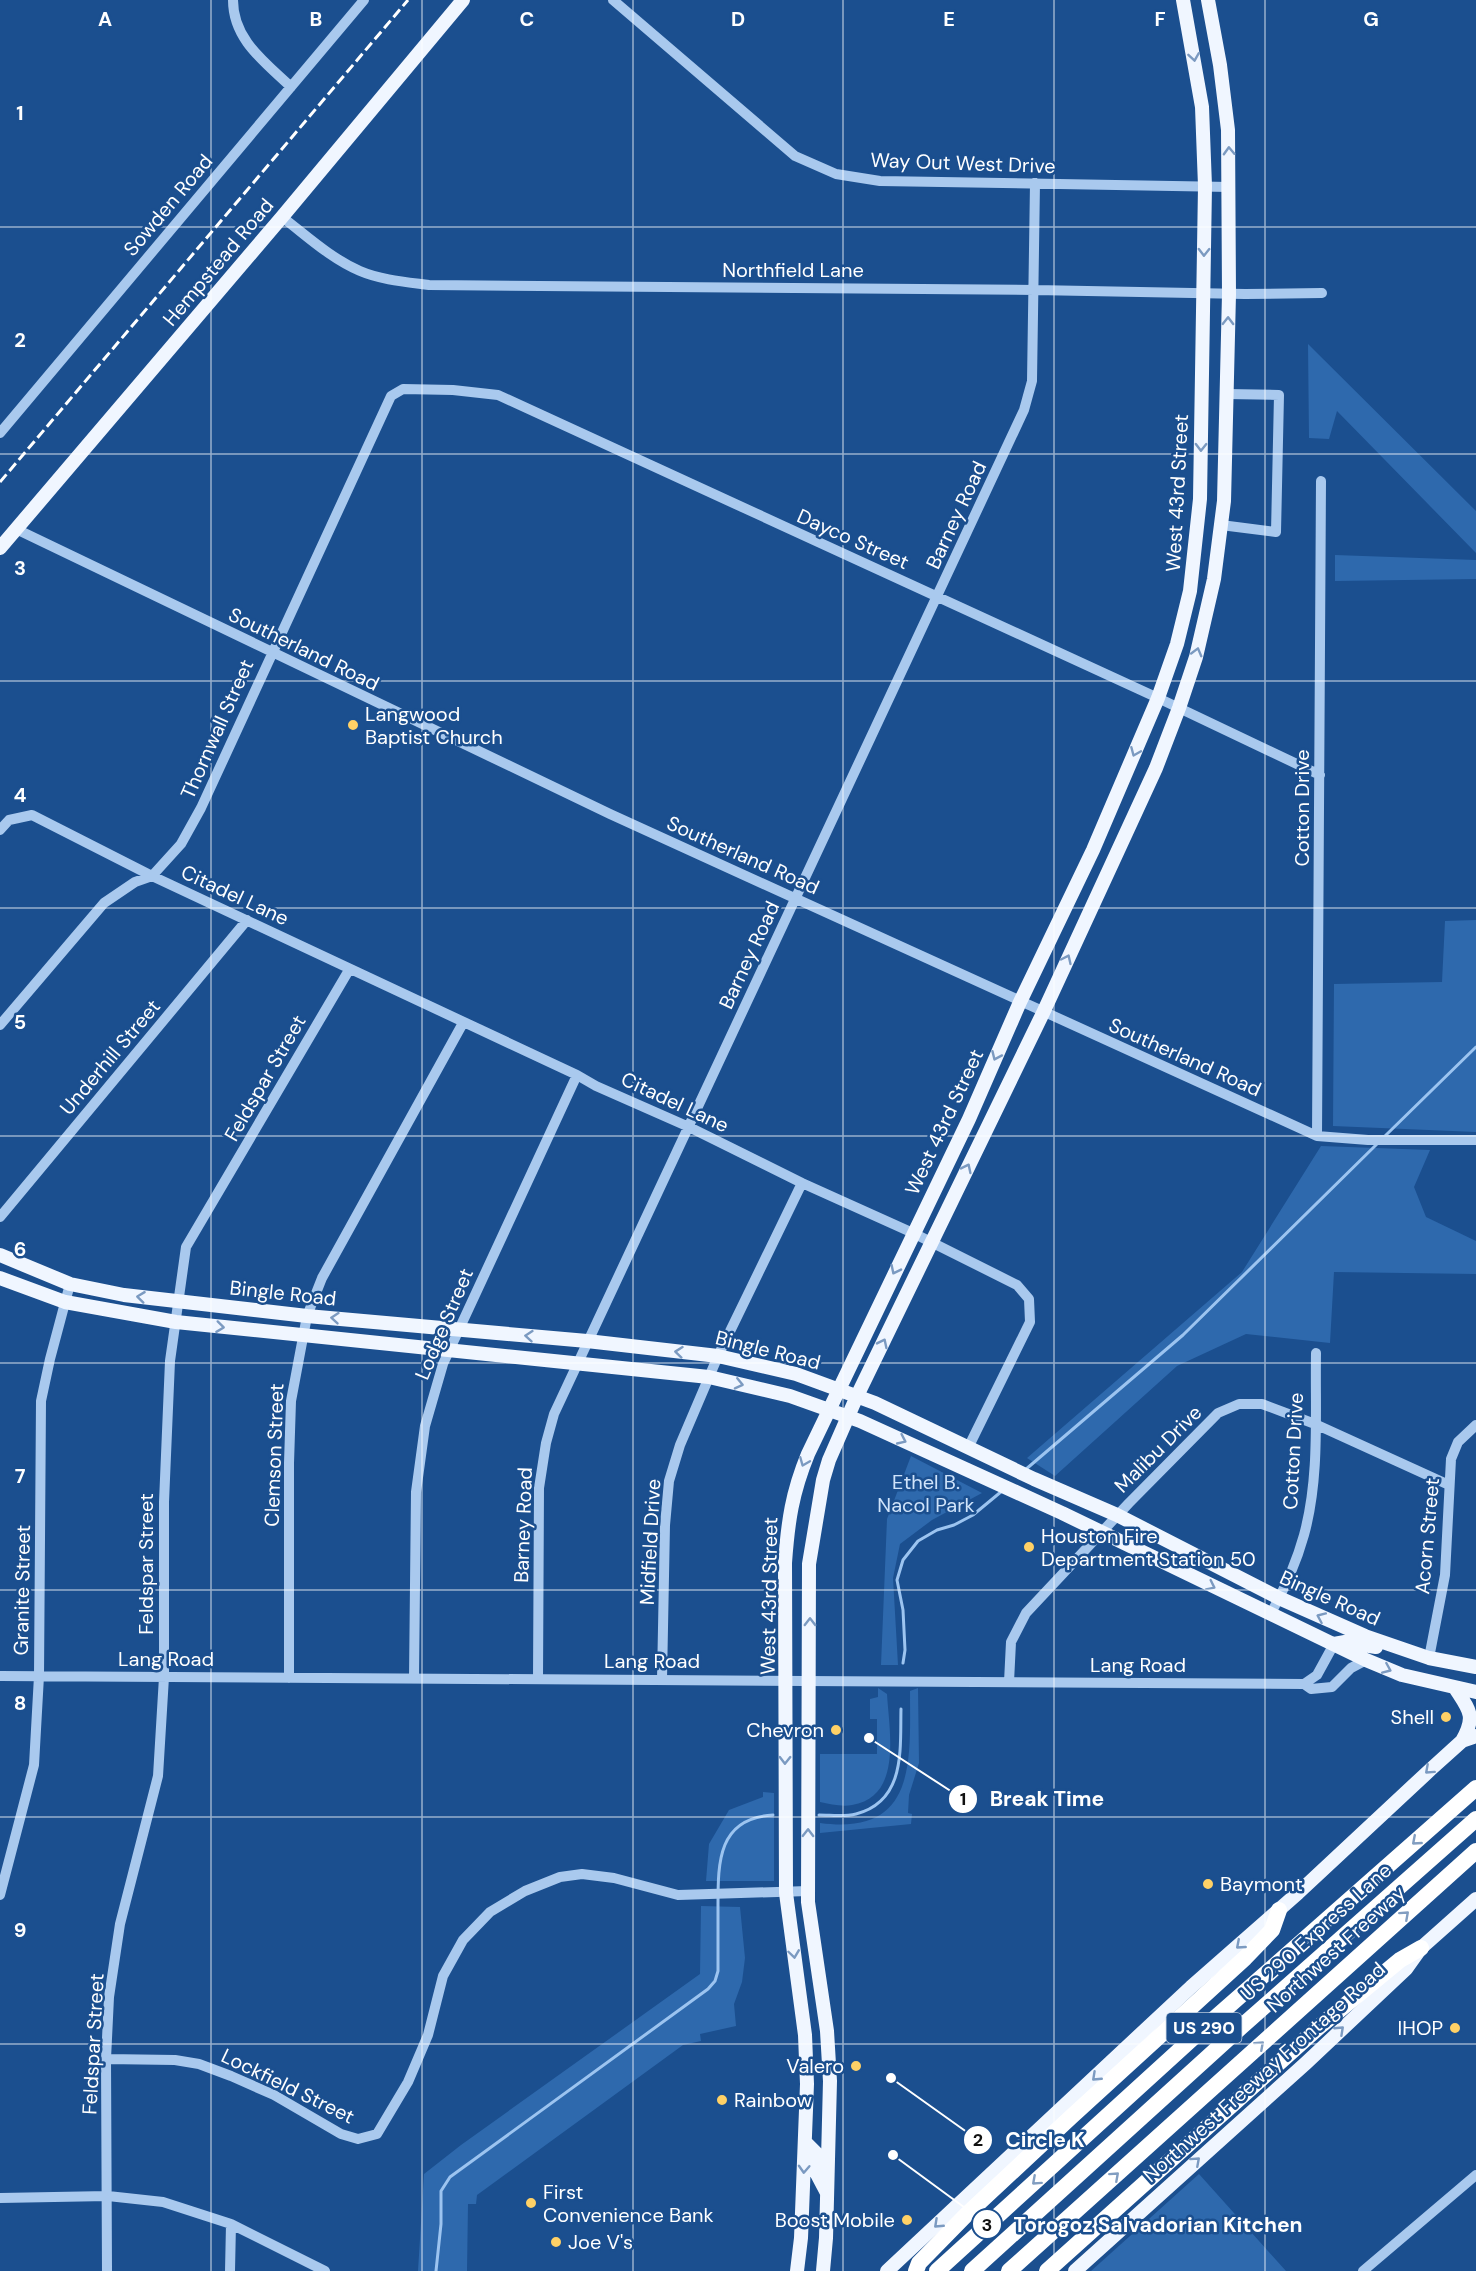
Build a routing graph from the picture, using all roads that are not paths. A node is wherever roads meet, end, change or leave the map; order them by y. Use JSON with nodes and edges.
{"nodes":[{"id":1,"x":232,"y":0,"type":"edge"},
{"id":2,"x":364,"y":0,"type":"edge"},
{"id":3,"x":463,"y":0,"type":"edge"},
{"id":4,"x":613,"y":0,"type":"edge"},
{"id":5,"x":1183,"y":0,"type":"edge"},
{"id":6,"x":1208,"y":0,"type":"edge"},
{"id":7,"x":291,"y":87,"type":"junction"},
{"id":8,"x":1035,"y":183,"type":"junction"},
{"id":9,"x":1205,"y":186,"type":"junction"},
{"id":10,"x":1230,"y":187,"type":"junction"},
{"id":11,"x":282,"y":217,"type":"junction"},
{"id":12,"x":1035,"y":290,"type":"junction"},
{"id":13,"x":1203,"y":293,"type":"junction"},
{"id":14,"x":1322,"y":293,"type":"dead end"},
{"id":15,"x":1229,"y":294,"type":"junction"},
{"id":16,"x":430,"y":390,"type":"joint"},
{"id":17,"x":1227,"y":394,"type":"junction"},
{"id":18,"x":0,"y":433,"type":"edge"},
{"id":19,"x":1321,"y":481,"type":"dead end"},
{"id":20,"x":1200,"y":499,"type":"junction"},
{"id":21,"x":1224,"y":501,"type":"junction"},
{"id":22,"x":1221,"y":525,"type":"junction"},
{"id":23,"x":16,"y":529,"type":"junction"},
{"id":24,"x":0,"y":548,"type":"edge"},
{"id":25,"x":937,"y":598,"type":"junction"},
{"id":26,"x":271,"y":653,"type":"junction"},
{"id":27,"x":1158,"y":698,"type":"junction"},
{"id":28,"x":1179,"y":708,"type":"junction"},
{"id":29,"x":1320,"y":775,"type":"junction"},
{"id":30,"x":0,"y":830,"type":"edge"},
{"id":31,"x":1093,"y":850,"type":"junction"},
{"id":32,"x":1115,"y":857,"type":"junction"},
{"id":33,"x":152,"y":876,"type":"junction"},
{"id":34,"x":795,"y":898,"type":"junction"},
{"id":35,"x":247,"y":920,"type":"junction"},
{"id":36,"x":349,"y":970,"type":"junction"},
{"id":37,"x":1020,"y":1002,"type":"junction"},
{"id":38,"x":1043,"y":1012,"type":"junction"},
{"id":39,"x":463,"y":1023,"type":"junction"},
{"id":40,"x":0,"y":1025,"type":"edge"},
{"id":41,"x":577,"y":1075,"type":"junction"},
{"id":42,"x":969,"y":1119,"type":"junction"},
{"id":43,"x":689,"y":1127,"type":"junction"},
{"id":44,"x":987,"y":1128,"type":"junction"},
{"id":45,"x":1317,"y":1136,"type":"junction"},
{"id":46,"x":1476,"y":1140,"type":"edge"},
{"id":47,"x":802,"y":1183,"type":"junction"},
{"id":48,"x":0,"y":1217,"type":"edge"},
{"id":49,"x":913,"y":1233,"type":"junction"},
{"id":50,"x":931,"y":1242,"type":"junction"},
{"id":51,"x":0,"y":1255,"type":"edge"},
{"id":52,"x":0,"y":1278,"type":"edge"},
{"id":53,"x":70,"y":1284,"type":"junction"},
{"id":54,"x":65,"y":1302,"type":"junction"},
{"id":55,"x":178,"y":1302,"type":"junction"},
{"id":56,"x":307,"y":1316,"type":"junction"},
{"id":57,"x":176,"y":1322,"type":"junction"},
{"id":58,"x":458,"y":1329,"type":"junction"},
{"id":59,"x":302,"y":1336,"type":"junction"},
{"id":60,"x":587,"y":1341,"type":"junction"},
{"id":61,"x":448,"y":1351,"type":"junction"},
{"id":62,"x":1316,"y":1353,"type":"dead end"},
{"id":63,"x":718,"y":1356,"type":"junction"},
{"id":64,"x":577,"y":1363,"type":"junction"},
{"id":65,"x":710,"y":1377,"type":"junction"},
{"id":66,"x":837,"y":1389,"type":"junction"},
{"id":67,"x":857,"y":1396,"type":"junction"},
{"id":68,"x":828,"y":1409,"type":"junction"},
{"id":69,"x":848,"y":1416,"type":"junction"},
{"id":70,"x":1315,"y":1424,"type":"junction"},
{"id":71,"x":1476,"y":1425,"type":"edge"},
{"id":72,"x":968,"y":1448,"type":"junction"},
{"id":73,"x":1449,"y":1485,"type":"junction"},
{"id":74,"x":1071,"y":1495,"type":"junction"},
{"id":75,"x":1062,"y":1513,"type":"junction"},
{"id":76,"x":1117,"y":1515,"type":"junction"},
{"id":77,"x":1102,"y":1533,"type":"junction"},
{"id":78,"x":785,"y":1563,"type":"junction"},
{"id":79,"x":809,"y":1564,"type":"junction"},
{"id":80,"x":1279,"y":1598,"type":"junction"},
{"id":81,"x":1270,"y":1616,"type":"junction"},
{"id":82,"x":1334,"y":1644,"type":"junction"},
{"id":83,"x":1424,"y":1656,"type":"junction"},
{"id":84,"x":1366,"y":1660,"type":"junction"},
{"id":85,"x":1476,"y":1667,"type":"edge"},
{"id":86,"x":0,"y":1676,"type":"edge"},
{"id":87,"x":39,"y":1676,"type":"junction"},
{"id":88,"x":164,"y":1677,"type":"junction"},
{"id":89,"x":289,"y":1678,"type":"junction"},
{"id":90,"x":414,"y":1678,"type":"junction"},
{"id":91,"x":538,"y":1679,"type":"junction"},
{"id":92,"x":662,"y":1679,"type":"junction"},
{"id":93,"x":786,"y":1680,"type":"junction"},
{"id":94,"x":810,"y":1680,"type":"junction"},
{"id":95,"x":1009,"y":1682,"type":"junction"},
{"id":96,"x":1304,"y":1684,"type":"junction"},
{"id":97,"x":1455,"y":1688,"type":"junction"},
{"id":98,"x":1476,"y":1692,"type":"edge"},
{"id":99,"x":1476,"y":1736,"type":"edge"},
{"id":100,"x":1462,"y":1742,"type":"junction"},
{"id":101,"x":1476,"y":1788,"type":"edge"},
{"id":102,"x":1476,"y":1819,"type":"edge"},
{"id":103,"x":1476,"y":1851,"type":"edge"},
{"id":104,"x":808,"y":1891,"type":"junction"},
{"id":105,"x":786,"y":1893,"type":"junction"},
{"id":106,"x":0,"y":1895,"type":"edge"},
{"id":107,"x":1476,"y":1899,"type":"edge"},
{"id":108,"x":1279,"y":1910,"type":"junction"},
{"id":109,"x":1421,"y":1948,"type":"junction"},
{"id":110,"x":805,"y":2035,"type":"junction"},
{"id":111,"x":828,"y":2037,"type":"junction"},
{"id":112,"x":106,"y":2059,"type":"junction"},
{"id":113,"x":805,"y":2142,"type":"junction"},
{"id":114,"x":1476,"y":2175,"type":"edge"},
{"id":115,"x":828,"y":2195,"type":"junction"},
{"id":116,"x":108,"y":2196,"type":"junction"},
{"id":117,"x":0,"y":2198,"type":"edge"},
{"id":118,"x":231,"y":2224,"type":"junction"},
{"id":119,"x":801,"y":2238,"type":"junction"},
{"id":120,"x":825,"y":2246,"type":"junction"},
{"id":121,"x":107,"y":2271,"type":"edge"},
{"id":122,"x":230,"y":2271,"type":"edge"},
{"id":123,"x":325,"y":2271,"type":"edge"},
{"id":124,"x":797,"y":2271,"type":"edge"},
{"id":125,"x":823,"y":2271,"type":"edge"},
{"id":126,"x":836,"y":2271,"type":"edge"},
{"id":127,"x":887,"y":2271,"type":"edge"},
{"id":128,"x":916,"y":2271,"type":"edge"},
{"id":129,"x":937,"y":2271,"type":"edge"},
{"id":130,"x":972,"y":2271,"type":"edge"},
{"id":131,"x":1010,"y":2271,"type":"edge"},
{"id":132,"x":1047,"y":2271,"type":"edge"},
{"id":133,"x":1075,"y":2271,"type":"edge"},
{"id":134,"x":1363,"y":2271,"type":"edge"}],
"edges":[{"from":1,"to":7,"type":"street"},
{"from":2,"to":7,"type":"street","name":"Sowden Road"},
{"from":3,"to":11,"type":"main road","name":"Hempstead Road"},
{"from":4,"to":8,"type":"street","name":"Way Out West Drive"},
{"from":5,"to":9,"type":"main road","name":"West 43rd Street","one_way":true},
{"from":10,"to":6,"type":"main road","name":"West 43rd Street","one_way":true},
{"from":7,"to":18,"type":"street","name":"Sowden Road"},
{"from":8,"to":9,"type":"street","name":"Way Out West Drive"},
{"from":8,"to":12,"type":"street","name":"Barney Road"},
{"from":9,"to":10,"type":"street","name":"Way Out West Drive"},
{"from":9,"to":13,"type":"main road","name":"West 43rd Street","one_way":true},
{"from":10,"to":15,"type":"main road","name":"West 43rd Street"},
{"from":11,"to":12,"type":"street","name":"Northfield Lane"},
{"from":11,"to":23,"type":"main road","name":"Hempstead Road"},
{"from":12,"to":13,"type":"street","name":"Northfield Lane"},
{"from":12,"to":25,"type":"street","name":"Barney Road"},
{"from":13,"to":15,"type":"street","name":"Northfield Lane"},
{"from":13,"to":20,"type":"main road","name":"West 43rd Street","one_way":true},
{"from":14,"to":15,"type":"street","name":"Northfield Lane"},
{"from":17,"to":15,"type":"main road","name":"West 43rd Street","one_way":true},
{"from":16,"to":25,"type":"street","name":"Dayco Street"},
{"from":16,"to":26,"type":"street","name":"Thornwall Street"},
{"from":17,"to":21,"type":"main road","name":"West 43rd Street"},
{"from":17,"to":22,"type":"street"},
{"from":19,"to":29,"type":"street","name":"Cotton Drive"},
{"from":20,"to":21,"type":"main road"},
{"from":20,"to":27,"type":"main road","name":"West 43rd Street"},
{"from":21,"to":22,"type":"main road","name":"West 43rd Street"},
{"from":28,"to":22,"type":"main road","name":"West 43rd Street","one_way":true},
{"from":23,"to":24,"type":"main road","name":"Hempstead Road"},
{"from":23,"to":26,"type":"street","name":"Southerland Road"},
{"from":25,"to":27,"type":"street","name":"Dayco Street"},
{"from":25,"to":34,"type":"street","name":"Barney Road"},
{"from":26,"to":33,"type":"street","name":"Thornwall Street"},
{"from":26,"to":34,"type":"street","name":"Southerland Road"},
{"from":27,"to":28,"type":"street","name":"Dayco Street"},
{"from":27,"to":31,"type":"main road","name":"West 43rd Street","one_way":true},
{"from":28,"to":29,"type":"street","name":"Dayco Street"},
{"from":28,"to":32,"type":"main road","name":"West 43rd Street"},
{"from":29,"to":45,"type":"street","name":"Cotton Drive"},
{"from":30,"to":33,"type":"street","name":"Citadel Lane"},
{"from":31,"to":32,"type":"main road"},
{"from":31,"to":37,"type":"main road","name":"West 43rd Street"},
{"from":38,"to":32,"type":"main road","name":"West 43rd Street","one_way":true},
{"from":33,"to":35,"type":"street","name":"Citadel Lane"},
{"from":33,"to":40,"type":"street","name":"Thornwall Street"},
{"from":34,"to":37,"type":"street","name":"Southerland Road"},
{"from":34,"to":43,"type":"street","name":"Barney Road"},
{"from":35,"to":36,"type":"street","name":"Citadel Lane"},
{"from":35,"to":48,"type":"street","name":"Underhill Street"},
{"from":36,"to":39,"type":"street","name":"Citadel Lane"},
{"from":36,"to":55,"type":"street","name":"Feldspar Street"},
{"from":37,"to":38,"type":"street","name":"Southerland Road"},
{"from":37,"to":42,"type":"main road","name":"West 43rd Street","one_way":true},
{"from":38,"to":44,"type":"main road","name":"West 43rd Street"},
{"from":38,"to":45,"type":"street","name":"Southerland Road"},
{"from":39,"to":41,"type":"street","name":"Citadel Lane"},
{"from":39,"to":56,"type":"street","name":"Clemson Street"},
{"from":41,"to":43,"type":"street","name":"Citadel Lane"},
{"from":41,"to":58,"type":"street","name":"Lodge Street"},
{"from":42,"to":44,"type":"main road"},
{"from":42,"to":49,"type":"main road","name":"West 43rd Street"},
{"from":43,"to":47,"type":"street","name":"Citadel Lane"},
{"from":43,"to":60,"type":"street","name":"Barney Road"},
{"from":50,"to":44,"type":"main road","name":"West 43rd Street","one_way":true},
{"from":45,"to":46,"type":"street","name":"Southerland Road"},
{"from":47,"to":49,"type":"street","name":"Citadel Lane"},
{"from":47,"to":63,"type":"street","name":"Midfield Drive"},
{"from":49,"to":50,"type":"street","name":"Citadel Lane"},
{"from":49,"to":66,"type":"main road","name":"West 43rd Street","one_way":true},
{"from":67,"to":50,"type":"main road","name":"West 43rd Street","one_way":true},
{"from":50,"to":72,"type":"street","name":"Citadel Lane"},
{"from":51,"to":53,"type":"main road","name":"Bingle Road"},
{"from":52,"to":54,"type":"main road","name":"Bingle Road"},
{"from":53,"to":54,"type":"street","name":"Granite Street"},
{"from":55,"to":53,"type":"main road","name":"Bingle Road","one_way":true},
{"from":54,"to":57,"type":"main road","name":"Bingle Road"},
{"from":54,"to":87,"type":"street","name":"Granite Street"},
{"from":55,"to":56,"type":"main road","name":"Bingle Road"},
{"from":55,"to":57,"type":"street","name":"Feldspar Street"},
{"from":58,"to":56,"type":"main road","name":"Bingle Road","one_way":true},
{"from":56,"to":59,"type":"street","name":"Clemson Street"},
{"from":57,"to":59,"type":"main road","name":"Bingle Road","one_way":true},
{"from":57,"to":88,"type":"street","name":"Feldspar Street"},
{"from":60,"to":58,"type":"main road","name":"Bingle Road","one_way":true},
{"from":58,"to":61,"type":"street","name":"Lodge Street"},
{"from":59,"to":61,"type":"main road","name":"Bingle Road"},
{"from":59,"to":89,"type":"street","name":"Clemson Street"},
{"from":63,"to":60,"type":"main road","name":"Bingle Road","one_way":true},
{"from":60,"to":64,"type":"street","name":"Barney Road"},
{"from":61,"to":64,"type":"main road","name":"Bingle Road"},
{"from":61,"to":90,"type":"street","name":"Lodge Street"},
{"from":62,"to":70,"type":"street","name":"Cotton Drive"},
{"from":63,"to":65,"type":"street","name":"Midfield Drive"},
{"from":63,"to":66,"type":"main road","name":"Bingle Road"},
{"from":64,"to":65,"type":"main road","name":"Bingle Road"},
{"from":64,"to":91,"type":"street","name":"Barney Road"},
{"from":65,"to":68,"type":"main road","name":"Bingle Road","one_way":true},
{"from":65,"to":92,"type":"street","name":"Midfield Drive"},
{"from":66,"to":67,"type":"main road","name":"Bingle Road"},
{"from":66,"to":68,"type":"main road","name":"West 43rd Street"},
{"from":67,"to":69,"type":"main road","name":"West 43rd Street"},
{"from":67,"to":72,"type":"main road","name":"Bingle Road"},
{"from":68,"to":69,"type":"main road","name":"Bingle Road"},
{"from":68,"to":78,"type":"main road","name":"West 43rd Street","one_way":true},
{"from":69,"to":75,"type":"main road","name":"Bingle Road","one_way":true},
{"from":69,"to":79,"type":"main road","name":"West 43rd Street"},
{"from":70,"to":73,"type":"street","name":"Malibu Drive"},
{"from":70,"to":76,"type":"street","name":"Malibu Drive"},
{"from":70,"to":80,"type":"street","name":"Cotton Drive"},
{"from":71,"to":73,"type":"street","name":"Acorn Street"},
{"from":72,"to":74,"type":"main road","name":"Bingle Road"},
{"from":73,"to":83,"type":"street","name":"Acorn Street"},
{"from":74,"to":75,"type":"main road"},
{"from":74,"to":76,"type":"main road","name":"Bingle Road"},
{"from":75,"to":77,"type":"main road","name":"Bingle Road"},
{"from":76,"to":77,"type":"street","name":"Malibu Drive"},
{"from":76,"to":80,"type":"main road","name":"Bingle Road"},
{"from":77,"to":81,"type":"main road","name":"Bingle Road","one_way":true},
{"from":77,"to":95,"type":"street","name":"Malibu Drive"},
{"from":78,"to":79,"type":"main road"},
{"from":78,"to":93,"type":"main road","name":"West 43rd Street"},
{"from":94,"to":79,"type":"main road","name":"West 43rd Street","one_way":true},
{"from":80,"to":81,"type":"street","name":"Cotton Drive"},
{"from":83,"to":80,"type":"main road","name":"Bingle Road","one_way":true},
{"from":81,"to":82,"type":"main road","name":"Bingle Road"},
{"from":82,"to":83,"type":"main road"},
{"from":82,"to":84,"type":"main road","name":"Bingle Road"},
{"from":82,"to":96,"type":"street"},
{"from":83,"to":85,"type":"main road","name":"Bingle Road"},
{"from":84,"to":96,"type":"street","name":"Lang Road"},
{"from":84,"to":97,"type":"main road","name":"Bingle Road","one_way":true},
{"from":86,"to":87,"type":"street","name":"Lang Road"},
{"from":87,"to":88,"type":"street","name":"Lang Road"},
{"from":87,"to":106,"type":"street","name":"Granite Street"},
{"from":88,"to":89,"type":"street","name":"Lang Road"},
{"from":88,"to":112,"type":"street","name":"Feldspar Street"},
{"from":89,"to":90,"type":"street","name":"Lang Road"},
{"from":90,"to":91,"type":"street","name":"Lang Road"},
{"from":91,"to":92,"type":"street","name":"Lang Road"},
{"from":92,"to":93,"type":"street","name":"Lang Road"},
{"from":93,"to":94,"type":"street","name":"Lang Road"},
{"from":93,"to":105,"type":"main road","name":"West 43rd Street","one_way":true},
{"from":94,"to":95,"type":"street","name":"Lang Road"},
{"from":104,"to":94,"type":"main road","name":"West 43rd Street","one_way":true},
{"from":95,"to":96,"type":"street","name":"Lang Road"},
{"from":97,"to":98,"type":"main road","name":"Bingle Road"},
{"from":97,"to":100,"type":"main road"},
{"from":99,"to":100,"type":"main road"},
{"from":100,"to":108,"type":"main road","one_way":true},
{"from":101,"to":129,"type":"highway","name":"Northwest Freeway","number":"US 290","one_way":true},
{"from":102,"to":130,"type":"highway","name":"US 290 Express Lane"},
{"from":131,"to":103,"type":"highway","name":"Northwest Freeway","number":"US 290","one_way":true},
{"from":104,"to":105,"type":"street","name":"Lockfield Street"},
{"from":104,"to":111,"type":"main road","name":"West 43rd Street"},
{"from":105,"to":110,"type":"main road","name":"West 43rd Street","one_way":true},
{"from":105,"to":112,"type":"street","name":"Lockfield Street"},
{"from":107,"to":109,"type":"main road","name":"Northwest Freeway Frontage Road"},
{"from":108,"to":127,"type":"main road","one_way":true},
{"from":108,"to":128,"type":"highway"},
{"from":109,"to":132,"type":"highway"},
{"from":133,"to":109,"type":"main road","name":"Northwest Freeway Frontage Road","one_way":true},
{"from":110,"to":111,"type":"main road"},
{"from":110,"to":113,"type":"main road","name":"West 43rd Street"},
{"from":111,"to":115,"type":"main road","name":"West 43rd Street"},
{"from":112,"to":116,"type":"street","name":"Feldspar Street"},
{"from":113,"to":115,"type":"main road"},
{"from":113,"to":119,"type":"main road","name":"West 43rd Street","one_way":true},
{"from":114,"to":134,"type":"street"},
{"from":115,"to":120,"type":"main road","name":"West 43rd Street"},
{"from":116,"to":117,"type":"street"},
{"from":116,"to":118,"type":"street"},
{"from":116,"to":121,"type":"street","name":"Feldspar Street"},
{"from":118,"to":122,"type":"street"},
{"from":118,"to":123,"type":"street"},
{"from":119,"to":120,"type":"main road"},
{"from":119,"to":124,"type":"main road","name":"West 43rd Street"},
{"from":120,"to":125,"type":"main road","name":"West 43rd Street"},
{"from":120,"to":126,"type":"main road"}]}
